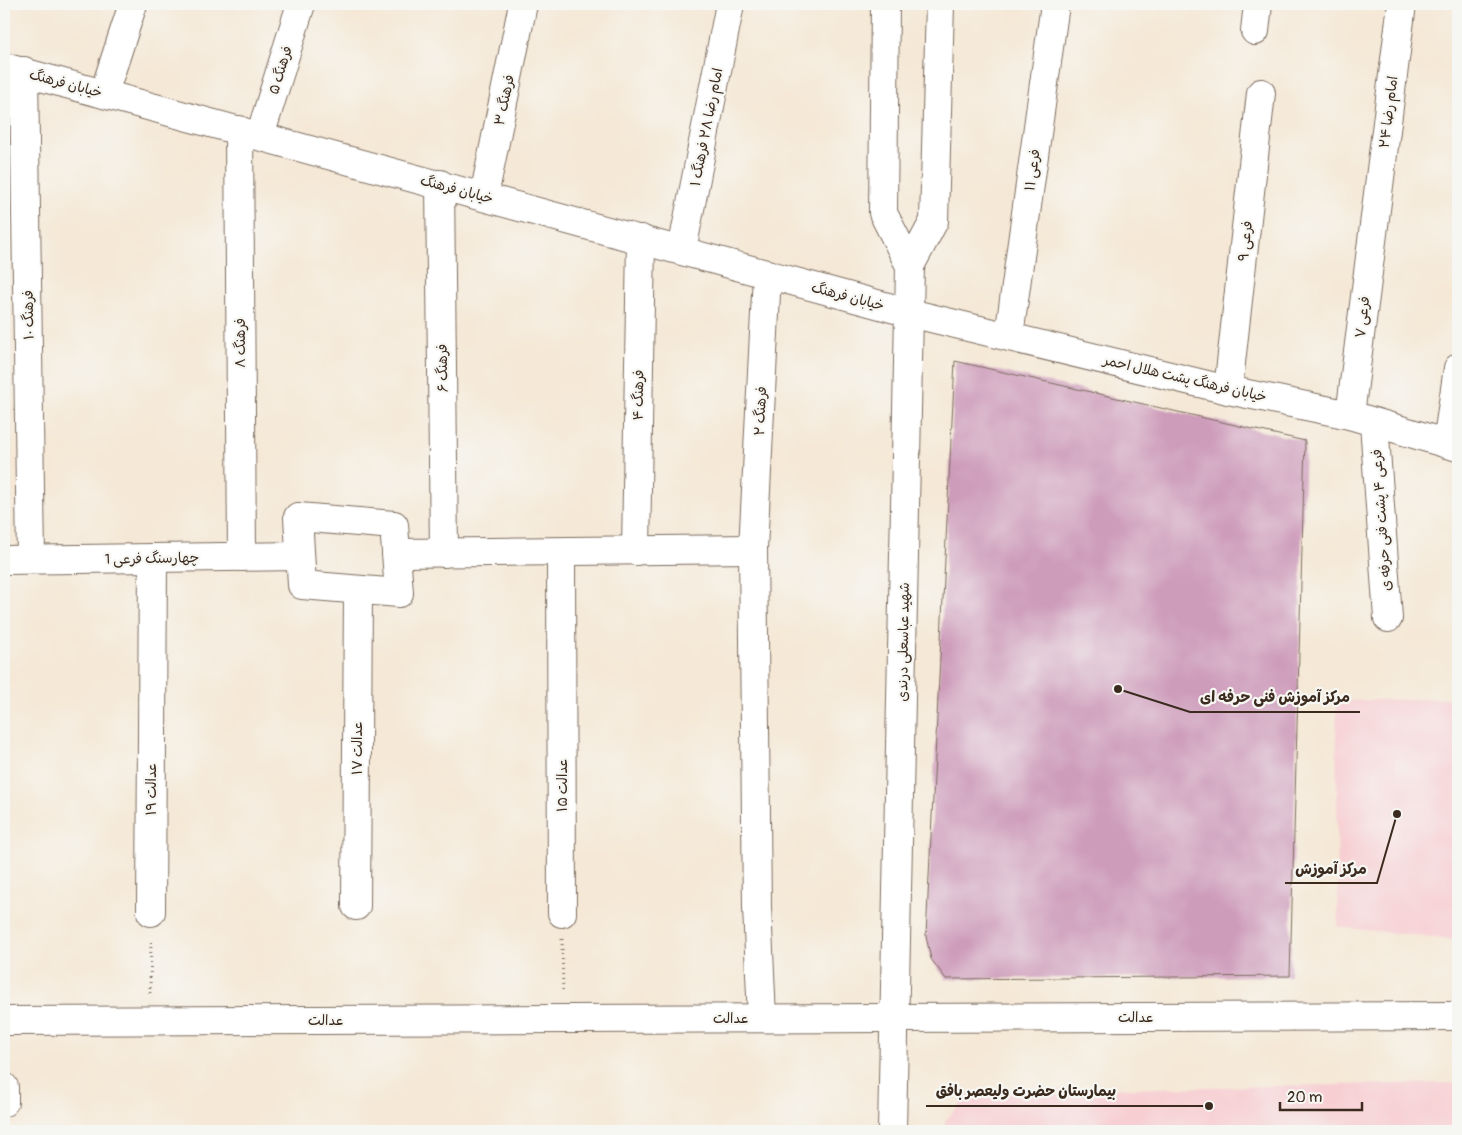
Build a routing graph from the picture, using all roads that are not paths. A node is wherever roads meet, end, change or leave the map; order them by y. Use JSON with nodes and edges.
{"nodes":[{"id":1,"x":133,"y":4,"type":"edge"},
{"id":2,"x":300,"y":4,"type":"edge"},
{"id":3,"x":524,"y":4,"type":"edge"},
{"id":4,"x":730,"y":4,"type":"edge"},
{"id":5,"x":884,"y":4,"type":"edge"},
{"id":6,"x":940,"y":4,"type":"edge"},
{"id":7,"x":1055,"y":4,"type":"edge"},
{"id":8,"x":1258,"y":4,"type":"edge"},
{"id":9,"x":1402,"y":4,"type":"edge"},
{"id":10,"x":1255,"y":31,"type":"dead end"},
{"id":11,"x":14,"y":69,"type":"edge"},
{"id":12,"x":1261,"y":92,"type":"dead end"},
{"id":13,"x":104,"y":93,"type":"junction"},
{"id":14,"x":249,"y":133,"type":"junction"},
{"id":15,"x":440,"y":184,"type":"junction"},
{"id":16,"x":484,"y":196,"type":"junction"},
{"id":17,"x":1374,"y":220,"type":"joint"},
{"id":18,"x":641,"y":239,"type":"junction"},
{"id":19,"x":682,"y":250,"type":"junction"},
{"id":20,"x":910,"y":266,"type":"junction"},
{"id":21,"x":767,"y":274,"type":"junction"},
{"id":22,"x":910,"y":313,"type":"junction"},
{"id":23,"x":1009,"y":336,"type":"junction"},
{"id":24,"x":1458,"y":368,"type":"edge"},
{"id":25,"x":1228,"y":390,"type":"junction"},
{"id":26,"x":1362,"y":419,"type":"junction"},
{"id":27,"x":1453,"y":446,"type":"edge"},
{"id":28,"x":753,"y":549,"type":"junction"},
{"id":29,"x":636,"y":551,"type":"junction"},
{"id":30,"x":561,"y":552,"type":"junction"},
{"id":31,"x":396,"y":553,"type":"junction"},
{"id":32,"x":444,"y":553,"type":"junction"},
{"id":33,"x":300,"y":556,"type":"junction"},
{"id":34,"x":242,"y":557,"type":"junction"},
{"id":35,"x":153,"y":558,"type":"junction"},
{"id":36,"x":31,"y":559,"type":"junction"},
{"id":37,"x":4,"y":560,"type":"edge"},
{"id":38,"x":358,"y":590,"type":"junction"},
{"id":39,"x":1388,"y":618,"type":"dead end"},
{"id":40,"x":356,"y":906,"type":"dead end"},
{"id":41,"x":151,"y":912,"type":"road end"},
{"id":42,"x":562,"y":914,"type":"road end"},
{"id":43,"x":1458,"y":1016,"type":"edge"},
{"id":44,"x":762,"y":1018,"type":"junction"},
{"id":45,"x":895,"y":1018,"type":"junction"},
{"id":46,"x":4,"y":1021,"type":"edge"},
{"id":47,"x":4,"y":1087,"type":"edge"},
{"id":48,"x":4,"y":1102,"type":"edge"},
{"id":49,"x":892,"y":1131,"type":"edge"}],
"edges":[{"from":1,"to":13,"type":"street"},
{"from":2,"to":14,"type":"street","name":"فرهنگ ۵"},
{"from":3,"to":16,"type":"street","name":"فرهنگ ۳"},
{"from":4,"to":19,"type":"street","name":"امام رضا ۲۸ فرهنگ ۱"},
{"from":5,"to":20,"type":"street"},
{"from":6,"to":20,"type":"street"},
{"from":7,"to":23,"type":"street","name":"فرعی ۱۱"},
{"from":8,"to":10,"type":"street"},
{"from":9,"to":17,"type":"street","name":"امام رضا ۲۴"},
{"from":11,"to":13,"type":"street","name":"خیابان فرهنگ"},
{"from":11,"to":36,"type":"street","name":"فرهنگ ۱۰"},
{"from":12,"to":25,"type":"street","name":"فرعی ۹"},
{"from":13,"to":14,"type":"street","name":"خیابان فرهنگ"},
{"from":14,"to":15,"type":"street","name":"خیابان فرهنگ"},
{"from":14,"to":34,"type":"street","name":"فرهنگ ۸"},
{"from":15,"to":16,"type":"street","name":"خیابان فرهنگ"},
{"from":15,"to":32,"type":"street","name":"فرهنگ ۶"},
{"from":16,"to":18,"type":"street","name":"خیابان فرهنگ"},
{"from":17,"to":26,"type":"street","name":"فرعی ۷"},
{"from":18,"to":19,"type":"street","name":"خیابان فرهنگ"},
{"from":18,"to":29,"type":"street","name":"فرهنگ ۴"},
{"from":19,"to":21,"type":"street","name":"خیابان فرهنگ"},
{"from":20,"to":22,"type":"street","name":"شهید عباسعلی درندی"},
{"from":21,"to":22,"type":"street","name":"خیابان فرهنگ"},
{"from":21,"to":28,"type":"street","name":"فرهنگ ۲"},
{"from":22,"to":23,"type":"street","name":"خیابان فرهنگ پشت هلال احمر"},
{"from":22,"to":45,"type":"street","name":"شهید عباسعلی درندی"},
{"from":23,"to":25,"type":"street","name":"خیابان فرهنگ پشت هلال احمر"},
{"from":24,"to":27,"type":"street"},
{"from":25,"to":26,"type":"street","name":"خیابان فرهنگ پشت هلال احمر"},
{"from":26,"to":27,"type":"street","name":"خیابان فرهنگ پشت هلال احمر"},
{"from":26,"to":39,"type":"street","name":"فرعی ۴ پشت فنی حرفه ی"},
{"from":28,"to":29,"type":"street"},
{"from":28,"to":44,"type":"street","name":"فرهنگ ۲"},
{"from":29,"to":30,"type":"street"},
{"from":30,"to":32,"type":"street"},
{"from":30,"to":42,"type":"street","name":"عدالت ۱۵"},
{"from":31,"to":32,"type":"street"},
{"from":31,"to":33,"type":"street"},
{"from":31,"to":38,"type":"street"},
{"from":33,"to":34,"type":"street","name":"چهارسنگ فرعی 1"},
{"from":33,"to":38,"type":"street"},
{"from":34,"to":35,"type":"street","name":"چهارسنگ فرعی 1"},
{"from":35,"to":36,"type":"street","name":"چهارسنگ فرعی 1"},
{"from":35,"to":41,"type":"street","name":"عدالت ۱۹"},
{"from":36,"to":37,"type":"street","name":"چهارسنگ فرعی 1"},
{"from":38,"to":40,"type":"street","name":"عدالت ۱۷"},
{"from":43,"to":45,"type":"street","name":"عدالت"},
{"from":44,"to":45,"type":"street","name":"عدالت"},
{"from":44,"to":46,"type":"street","name":"عدالت"},
{"from":45,"to":49,"type":"street","name":"شهید عباسعلی درندی"},
{"from":47,"to":48,"type":"street"}]}
